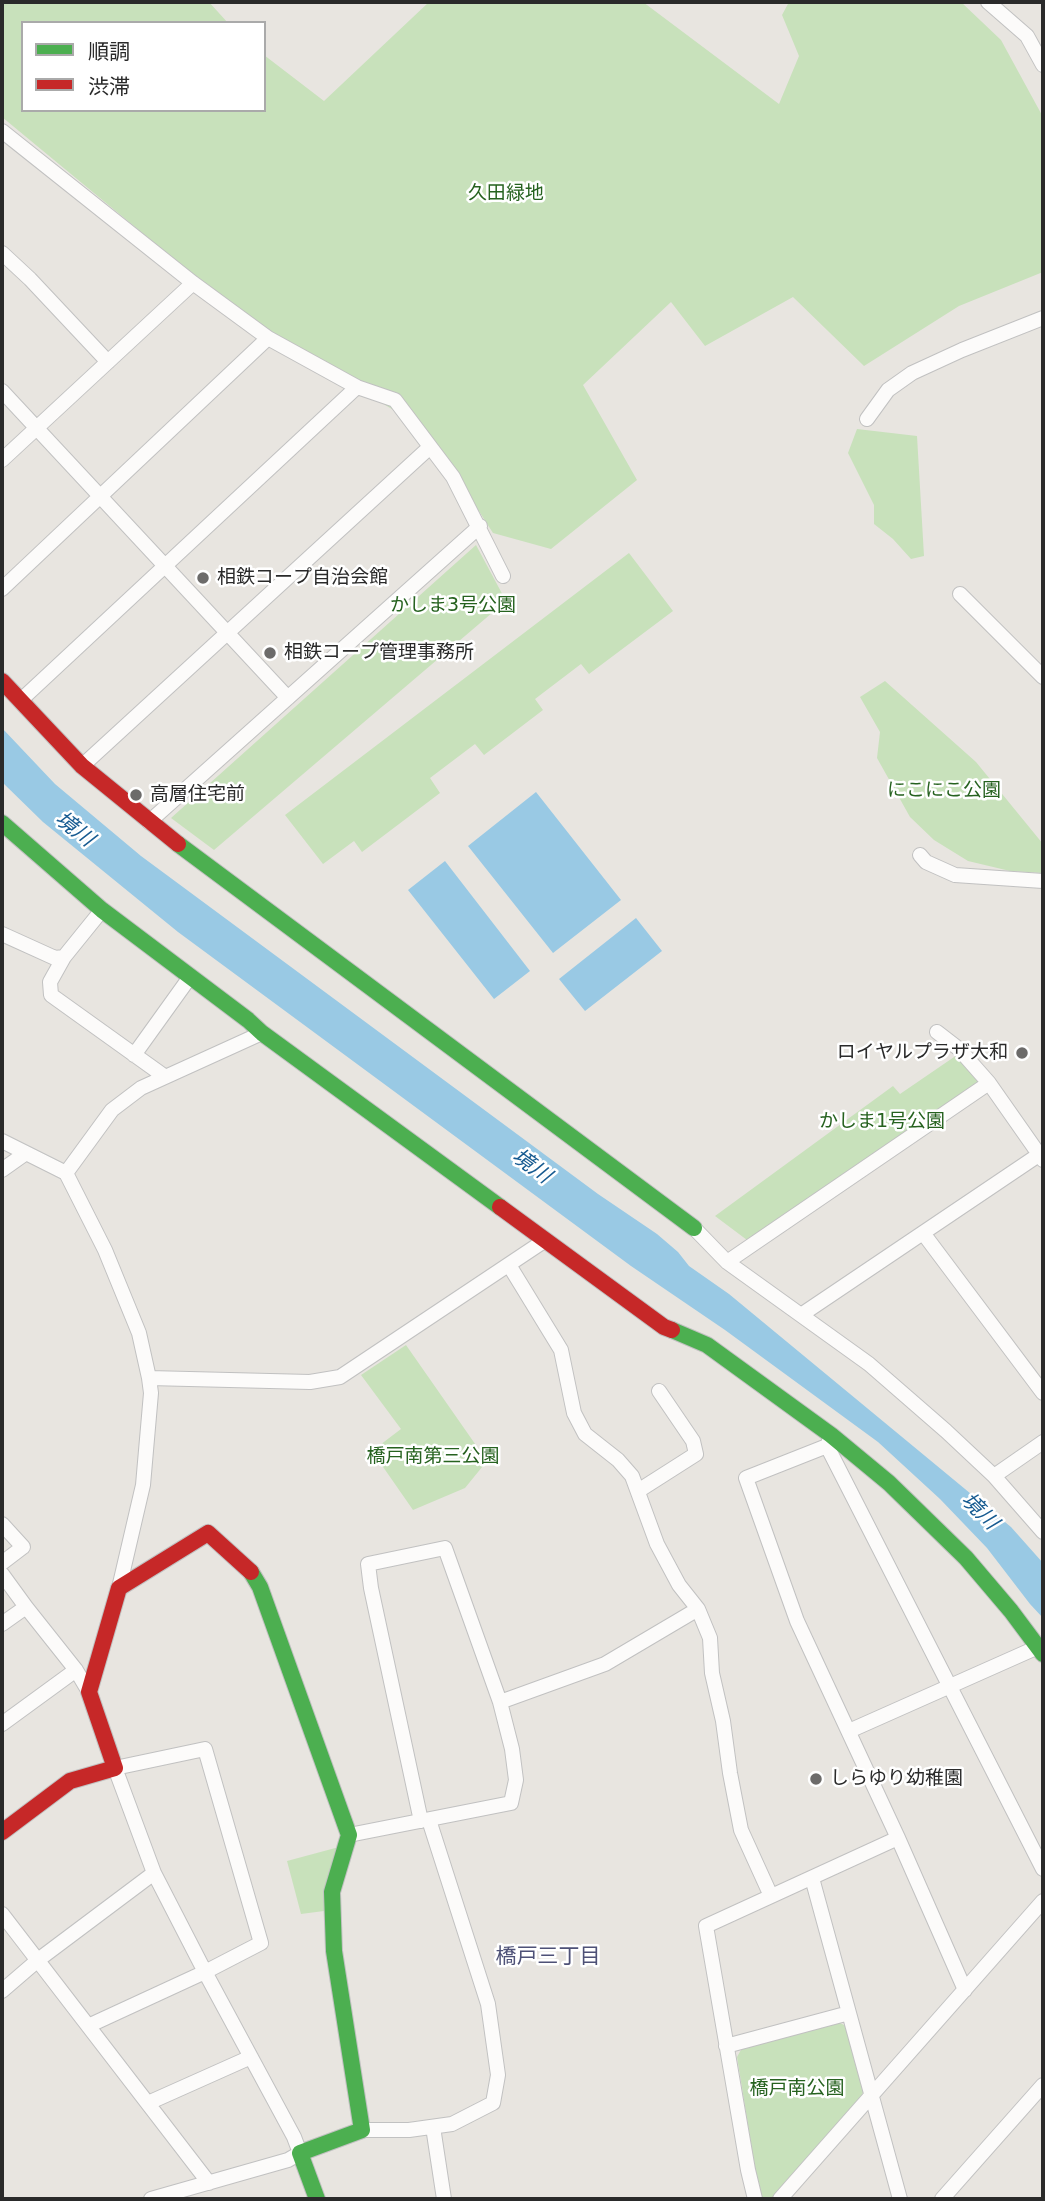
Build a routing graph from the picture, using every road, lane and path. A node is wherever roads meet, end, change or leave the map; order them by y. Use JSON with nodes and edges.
{"nodes":[{"id":1,"x":988,"y":2,"type":"edge"},
{"id":2,"x":1043,"y":65,"type":"edge"},
{"id":3,"x":2,"y":131,"type":"edge"},
{"id":4,"x":2,"y":253,"type":"edge"},
{"id":5,"x":193,"y":283,"type":"junction"},
{"id":6,"x":1043,"y":317,"type":"edge"},
{"id":7,"x":268,"y":338,"type":"junction"},
{"id":8,"x":108,"y":362,"type":"junction"},
{"id":9,"x":357,"y":387,"type":"junction"},
{"id":10,"x":2,"y":391,"type":"edge"},
{"id":11,"x":867,"y":419,"type":"dead end"},
{"id":12,"x":36,"y":428,"type":"junction"},
{"id":13,"x":430,"y":447,"type":"junction"},
{"id":14,"x":2,"y":460,"type":"edge"},
{"id":15,"x":100,"y":496,"type":"junction"},
{"id":16,"x":480,"y":526,"type":"junction"},
{"id":17,"x":165,"y":566,"type":"junction"},
{"id":18,"x":503,"y":576,"type":"dead end"},
{"id":19,"x":2,"y":589,"type":"edge"},
{"id":20,"x":960,"y":594,"type":"dead end"},
{"id":21,"x":228,"y":633,"type":"junction"},
{"id":22,"x":1043,"y":677,"type":"edge"},
{"id":23,"x":2,"y":681,"type":"edge"},
{"id":24,"x":288,"y":698,"type":"junction"},
{"id":25,"x":21,"y":700,"type":"junction"},
{"id":26,"x":82,"y":765,"type":"junction"},
{"id":27,"x":149,"y":822,"type":"junction"},
{"id":28,"x":2,"y":823,"type":"edge"},
{"id":29,"x":920,"y":855,"type":"dead end"},
{"id":30,"x":1043,"y":881,"type":"edge"},
{"id":31,"x":102,"y":910,"type":"junction"},
{"id":32,"x":2,"y":934,"type":"edge"},
{"id":33,"x":64,"y":957,"type":"junction"},
{"id":34,"x":190,"y":977,"type":"junction"},
{"id":35,"x":936,"y":1032,"type":"dead end"},
{"id":36,"x":262,"y":1033,"type":"junction"},
{"id":37,"x":134,"y":1055,"type":"junction"},
{"id":38,"x":164,"y":1076,"type":"junction"},
{"id":39,"x":989,"y":1083,"type":"junction"},
{"id":40,"x":2,"y":1141,"type":"edge"},
{"id":41,"x":26,"y":1153,"type":"junction"},
{"id":42,"x":1042,"y":1157,"type":"edge"},
{"id":43,"x":2,"y":1170,"type":"edge"},
{"id":44,"x":66,"y":1173,"type":"junction"},
{"id":45,"x":694,"y":1228,"type":"joint"},
{"id":46,"x":923,"y":1233,"type":"junction"},
{"id":47,"x":544,"y":1241,"type":"junction"},
{"id":48,"x":726,"y":1262,"type":"junction"},
{"id":49,"x":509,"y":1265,"type":"junction"},
{"id":50,"x":801,"y":1315,"type":"junction"},
{"id":51,"x":149,"y":1378,"type":"junction"},
{"id":52,"x":659,"y":1391,"type":"dead end"},
{"id":53,"x":1043,"y":1393,"type":"edge"},
{"id":54,"x":829,"y":1441,"type":"junction"},
{"id":55,"x":1043,"y":1442,"type":"edge"},
{"id":56,"x":993,"y":1476,"type":"junction"},
{"id":57,"x":638,"y":1491,"type":"junction"},
{"id":58,"x":2,"y":1524,"type":"edge"},
{"id":59,"x":1043,"y":1532,"type":"edge"},
{"id":60,"x":2,"y":1563,"type":"edge"},
{"id":61,"x":2,"y":1574,"type":"edge"},
{"id":62,"x":120,"y":1588,"type":"junction"},
{"id":63,"x":26,"y":1606,"type":"junction"},
{"id":64,"x":698,"y":1609,"type":"junction"},
{"id":65,"x":2,"y":1624,"type":"edge"},
{"id":66,"x":1041,"y":1651,"type":"edge"},
{"id":67,"x":76,"y":1670,"type":"junction"},
{"id":68,"x":951,"y":1686,"type":"junction"},
{"id":69,"x":89,"y":1692,"type":"junction"},
{"id":70,"x":500,"y":1702,"type":"junction"},
{"id":71,"x":2,"y":1724,"type":"edge"},
{"id":72,"x":849,"y":1731,"type":"junction"},
{"id":73,"x":115,"y":1768,"type":"junction"},
{"id":74,"x":425,"y":1821,"type":"junction"},
{"id":75,"x":2,"y":1832,"type":"edge"},
{"id":76,"x":349,"y":1835,"type":"junction"},
{"id":77,"x":898,"y":1838,"type":"junction"},
{"id":78,"x":1043,"y":1868,"type":"edge"},
{"id":79,"x":154,"y":1873,"type":"junction"},
{"id":80,"x":812,"y":1878,"type":"junction"},
{"id":81,"x":771,"y":1896,"type":"junction"},
{"id":82,"x":1043,"y":1901,"type":"edge"},
{"id":83,"x":2,"y":1914,"type":"edge"},
{"id":84,"x":37,"y":1960,"type":"junction"},
{"id":85,"x":205,"y":1972,"type":"junction"},
{"id":86,"x":965,"y":1990,"type":"junction"},
{"id":87,"x":2,"y":1991,"type":"edge"},
{"id":88,"x":849,"y":2013,"type":"junction"},
{"id":89,"x":88,"y":2026,"type":"junction"},
{"id":90,"x":726,"y":2046,"type":"junction"},
{"id":91,"x":251,"y":2057,"type":"junction"},
{"id":92,"x":1043,"y":2085,"type":"edge"},
{"id":93,"x":871,"y":2096,"type":"junction"},
{"id":94,"x":148,"y":2104,"type":"junction"},
{"id":95,"x":433,"y":2127,"type":"junction"},
{"id":96,"x":362,"y":2130,"type":"junction"},
{"id":97,"x":300,"y":2153,"type":"junction"},
{"id":98,"x":209,"y":2183,"type":"junction"},
{"id":99,"x":151,"y":2199,"type":"edge"},
{"id":100,"x":317,"y":2199,"type":"edge"},
{"id":101,"x":444,"y":2199,"type":"edge"},
{"id":102,"x":755,"y":2199,"type":"edge"},
{"id":103,"x":780,"y":2199,"type":"edge"},
{"id":104,"x":900,"y":2199,"type":"edge"},
{"id":105,"x":942,"y":2199,"type":"edge"}],
"edges":[{"from":1,"to":2,"type":"street"},
{"from":3,"to":5,"type":"street"},
{"from":4,"to":8,"type":"street"},
{"from":5,"to":7,"type":"street"},
{"from":5,"to":8,"type":"street"},
{"from":6,"to":11,"type":"street"},
{"from":7,"to":9,"type":"street"},
{"from":7,"to":15,"type":"street"},
{"from":8,"to":12,"type":"street"},
{"from":9,"to":13,"type":"street"},
{"from":9,"to":17,"type":"street"},
{"from":10,"to":12,"type":"street"},
{"from":12,"to":14,"type":"street"},
{"from":12,"to":15,"type":"street"},
{"from":13,"to":16,"type":"street"},
{"from":13,"to":21,"type":"street"},
{"from":15,"to":17,"type":"street"},
{"from":15,"to":19,"type":"street"},
{"from":16,"to":18,"type":"street"},
{"from":16,"to":24,"type":"street"},
{"from":17,"to":21,"type":"street"},
{"from":17,"to":25,"type":"street"},
{"from":20,"to":22,"type":"street"},
{"from":21,"to":24,"type":"street"},
{"from":21,"to":26,"type":"street"},
{"from":23,"to":25,"type":"street"},
{"from":24,"to":27,"type":"street"},
{"from":25,"to":26,"type":"street"},
{"from":26,"to":27,"type":"street"},
{"from":27,"to":45,"type":"street"},
{"from":28,"to":31,"type":"street"},
{"from":29,"to":30,"type":"street"},
{"from":31,"to":33,"type":"street"},
{"from":31,"to":34,"type":"street"},
{"from":32,"to":33,"type":"street"},
{"from":33,"to":37,"type":"street"},
{"from":34,"to":36,"type":"street"},
{"from":34,"to":37,"type":"street"},
{"from":35,"to":39,"type":"street"},
{"from":36,"to":38,"type":"street"},
{"from":36,"to":47,"type":"street"},
{"from":37,"to":38,"type":"street"},
{"from":38,"to":44,"type":"street"},
{"from":39,"to":42,"type":"street"},
{"from":39,"to":48,"type":"street"},
{"from":40,"to":41,"type":"street"},
{"from":41,"to":43,"type":"street"},
{"from":41,"to":44,"type":"street"},
{"from":42,"to":46,"type":"street"},
{"from":44,"to":51,"type":"street"},
{"from":45,"to":48,"type":"street"},
{"from":46,"to":50,"type":"street"},
{"from":46,"to":53,"type":"street"},
{"from":47,"to":49,"type":"street"},
{"from":47,"to":54,"type":"street"},
{"from":48,"to":50,"type":"street"},
{"from":49,"to":51,"type":"street"},
{"from":49,"to":57,"type":"street"},
{"from":50,"to":56,"type":"street"},
{"from":51,"to":62,"type":"street"},
{"from":52,"to":57,"type":"street"},
{"from":54,"to":66,"type":"street"},
{"from":54,"to":68,"type":"street"},
{"from":54,"to":72,"type":"street"},
{"from":55,"to":56,"type":"street"},
{"from":56,"to":59,"type":"street"},
{"from":57,"to":64,"type":"street"},
{"from":58,"to":60,"type":"street"},
{"from":61,"to":63,"type":"street"},
{"from":62,"to":69,"type":"street"},
{"from":62,"to":76,"type":"street"},
{"from":63,"to":65,"type":"street"},
{"from":63,"to":67,"type":"street"},
{"from":64,"to":70,"type":"street"},
{"from":64,"to":81,"type":"street"},
{"from":66,"to":68,"type":"street"},
{"from":67,"to":69,"type":"street"},
{"from":67,"to":71,"type":"street"},
{"from":68,"to":72,"type":"street"},
{"from":68,"to":78,"type":"street"},
{"from":69,"to":73,"type":"street"},
{"from":70,"to":74,"type":"street"},
{"from":70,"to":74,"type":"street"},
{"from":72,"to":77,"type":"street"},
{"from":73,"to":75,"type":"street"},
{"from":73,"to":79,"type":"street"},
{"from":73,"to":85,"type":"street"},
{"from":74,"to":76,"type":"street"},
{"from":74,"to":95,"type":"street"},
{"from":76,"to":96,"type":"street"},
{"from":77,"to":80,"type":"street"},
{"from":77,"to":86,"type":"street"},
{"from":79,"to":84,"type":"street"},
{"from":79,"to":85,"type":"street"},
{"from":80,"to":81,"type":"street"},
{"from":80,"to":88,"type":"street"},
{"from":81,"to":90,"type":"street"},
{"from":82,"to":86,"type":"street"},
{"from":83,"to":84,"type":"street"},
{"from":84,"to":87,"type":"street"},
{"from":84,"to":89,"type":"street"},
{"from":85,"to":89,"type":"street"},
{"from":85,"to":91,"type":"street"},
{"from":86,"to":93,"type":"street"},
{"from":88,"to":90,"type":"street"},
{"from":88,"to":93,"type":"street"},
{"from":89,"to":94,"type":"street"},
{"from":90,"to":102,"type":"street"},
{"from":91,"to":94,"type":"street"},
{"from":91,"to":97,"type":"street"},
{"from":92,"to":105,"type":"street"},
{"from":93,"to":103,"type":"street"},
{"from":93,"to":104,"type":"street"},
{"from":94,"to":98,"type":"street"},
{"from":95,"to":96,"type":"street"},
{"from":95,"to":101,"type":"street"},
{"from":96,"to":97,"type":"street"},
{"from":97,"to":98,"type":"street"},
{"from":97,"to":100,"type":"street"},
{"from":98,"to":99,"type":"street"}]}
